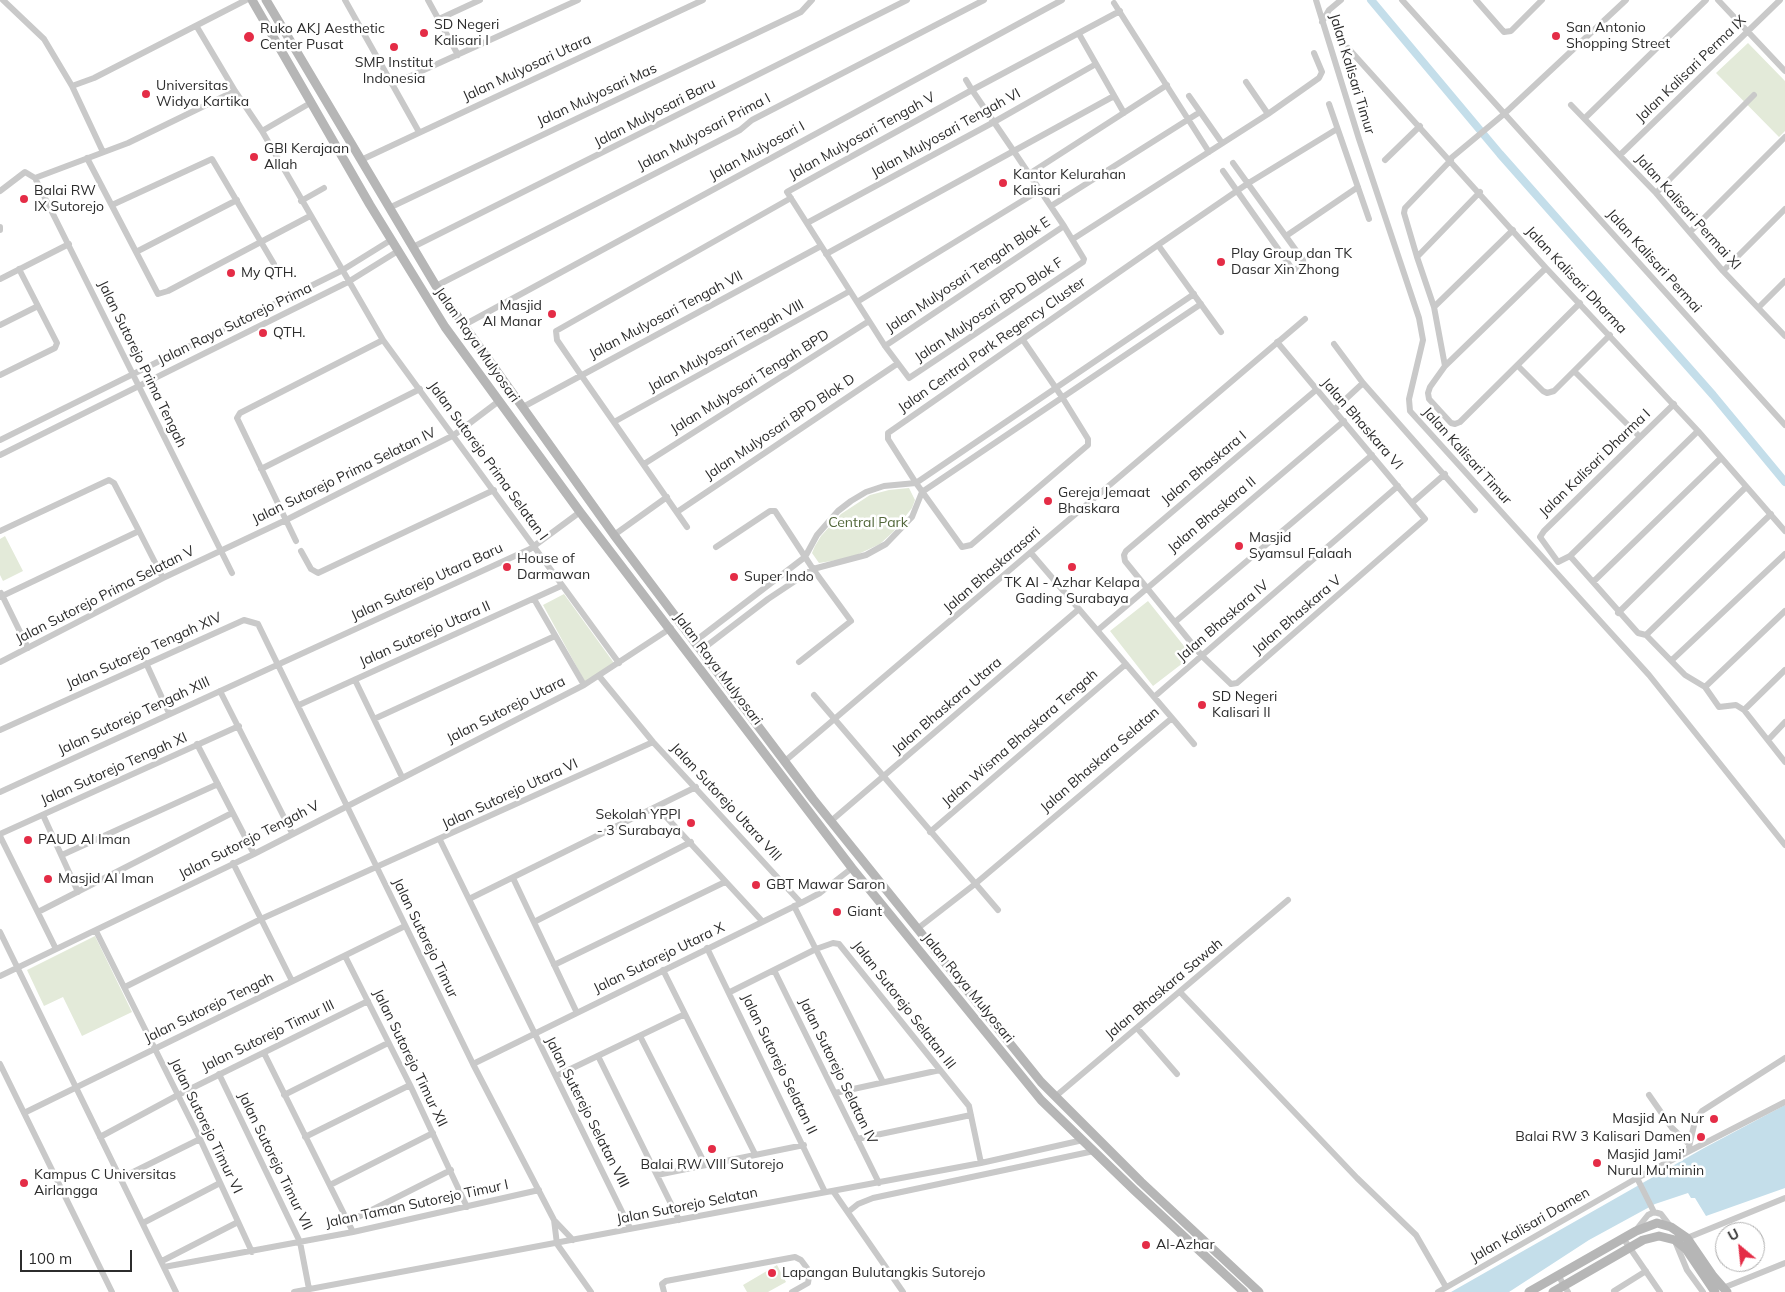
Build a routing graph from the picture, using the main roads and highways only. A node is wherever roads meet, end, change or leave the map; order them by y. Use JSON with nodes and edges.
{"nodes":[{"id":1,"x":252,"y":0,"type":"edge"},
{"id":2,"x":266,"y":0,"type":"edge"},
{"id":3,"x":304,"y":63,"type":"junction"},
{"id":4,"x":293,"y":70,"type":"junction"},
{"id":5,"x":472,"y":336,"type":"junction"},
{"id":6,"x":459,"y":347,"type":"junction"},
{"id":7,"x":480,"y":347,"type":"junction"},
{"id":8,"x":466,"y":357,"type":"junction"},
{"id":9,"x":602,"y":518,"type":"junction"},
{"id":10,"x":592,"y":526,"type":"junction"},
{"id":11,"x":813,"y":798,"type":"junction"},
{"id":12,"x":805,"y":806,"type":"junction"},
{"id":13,"x":942,"y":960,"type":"junction"},
{"id":14,"x":933,"y":967,"type":"junction"},
{"id":15,"x":953,"y":973,"type":"junction"},
{"id":16,"x":944,"y":981,"type":"junction"},
{"id":17,"x":1141,"y":1182,"type":"junction"},
{"id":18,"x":1134,"y":1190,"type":"junction"},
{"id":19,"x":1566,"y":1289,"type":"edge"},
{"id":20,"x":1722,"y":1291,"type":"edge"},
{"id":21,"x":1244,"y":1292,"type":"edge"},
{"id":22,"x":1259,"y":1292,"type":"edge"},
{"id":23,"x":1529,"y":1292,"type":"edge"},
{"id":24,"x":1553,"y":1292,"type":"edge"}],
"edges":[{"from":1,"to":4,"type":"main road","name":"Jalan Raya Mulyosari"},
{"from":2,"to":3,"type":"main road","name":"Jalan Raya Mulyosari"},
{"from":3,"to":4,"type":"main road"},
{"from":3,"to":5,"type":"main road","name":"Jalan Raya Mulyosari"},
{"from":4,"to":6,"type":"main road","name":"Jalan Raya Mulyosari"},
{"from":5,"to":6,"type":"main road"},
{"from":5,"to":7,"type":"main road","name":"Jalan Raya Mulyosari"},
{"from":6,"to":8,"type":"main road","name":"Jalan Raya Mulyosari"},
{"from":7,"to":8,"type":"main road"},
{"from":7,"to":9,"type":"main road","name":"Jalan Raya Mulyosari"},
{"from":8,"to":10,"type":"main road","name":"Jalan Raya Mulyosari"},
{"from":9,"to":10,"type":"main road"},
{"from":9,"to":11,"type":"main road","name":"Jalan Raya Mulyosari"},
{"from":10,"to":12,"type":"main road","name":"Jalan Raya Mulyosari"},
{"from":11,"to":12,"type":"main road"},
{"from":11,"to":13,"type":"main road","name":"Jalan Raya Mulyosari"},
{"from":12,"to":14,"type":"main road","name":"Jalan Raya Mulyosari"},
{"from":13,"to":14,"type":"main road"},
{"from":13,"to":15,"type":"main road","name":"Jalan Raya Mulyosari"},
{"from":14,"to":16,"type":"main road","name":"Jalan Raya Mulyosari"},
{"from":15,"to":16,"type":"main road"},
{"from":15,"to":17,"type":"main road","name":"Jalan Raya Mulyosari"},
{"from":16,"to":18,"type":"main road","name":"Jalan Raya Mulyosari"},
{"from":17,"to":18,"type":"main road"},
{"from":17,"to":22,"type":"main road","name":"Jalan Raya Mulyosari"},
{"from":18,"to":21,"type":"main road","name":"Jalan Raya Mulyosari"},
{"from":19,"to":20,"type":"main road"},
{"from":19,"to":24,"type":"main road"},
{"from":20,"to":23,"type":"main road"}]}
